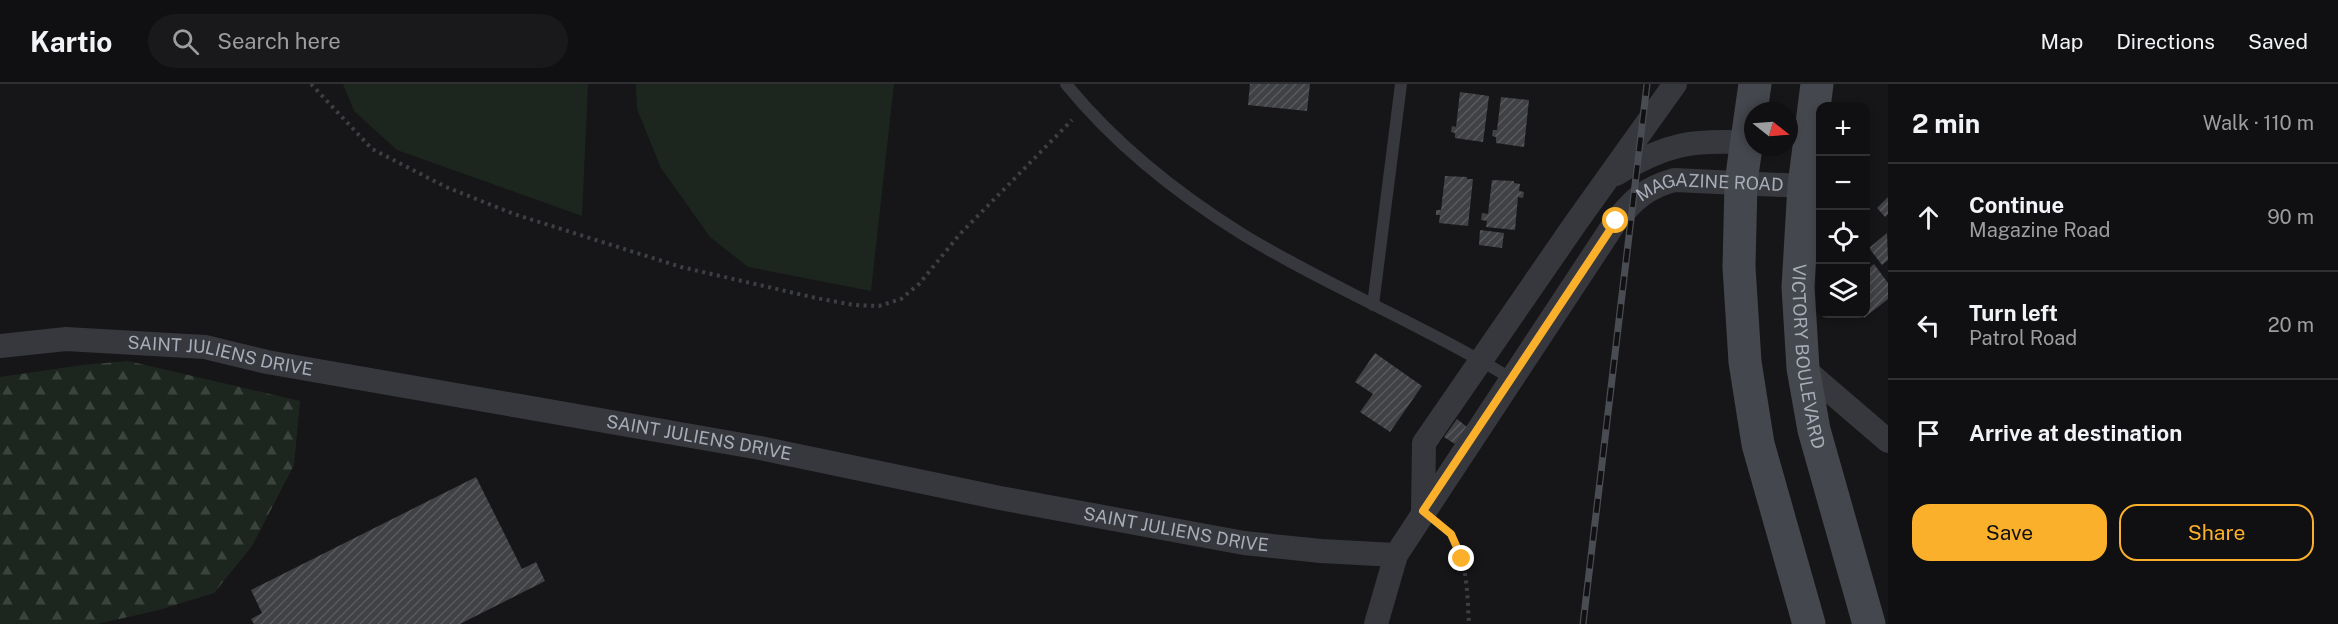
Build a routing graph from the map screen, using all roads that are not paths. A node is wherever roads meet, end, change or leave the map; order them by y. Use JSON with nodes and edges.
{"nodes":[{"id":1,"x":1066,"y":84,"type":"edge"},
{"id":2,"x":1401,"y":84,"type":"edge"},
{"id":3,"x":1675,"y":84,"type":"edge"},
{"id":4,"x":1755,"y":84,"type":"edge"},
{"id":5,"x":1817,"y":84,"type":"edge"},
{"id":6,"x":1753,"y":102,"type":"edge"},
{"id":7,"x":1744,"y":143,"type":"edge"},
{"id":8,"x":1799,"y":146,"type":"edge"},
{"id":9,"x":1746,"y":156,"type":"edge"},
{"id":10,"x":1606,"y":180,"type":"junction"},
{"id":11,"x":1741,"y":182,"type":"junction"},
{"id":12,"x":1804,"y":186,"type":"junction"},
{"id":13,"x":1373,"y":305,"type":"junction"},
{"id":14,"x":0,"y":346,"type":"edge"},
{"id":15,"x":1480,"y":360,"type":"junction"},
{"id":16,"x":1803,"y":368,"type":"junction"},
{"id":17,"x":1512,"y":379,"type":"junction"},
{"id":18,"x":1888,"y":441,"type":"edge"},
{"id":19,"x":1423,"y":511,"type":"junction"},
{"id":20,"x":1396,"y":555,"type":"junction"},
{"id":21,"x":1376,"y":624,"type":"edge"},
{"id":22,"x":1809,"y":624,"type":"edge"},
{"id":23,"x":1869,"y":624,"type":"edge"}],
"edges":[{"from":1,"to":13,"type":"lane"},
{"from":2,"to":13,"type":"lane"},
{"from":3,"to":10,"type":"street","name":"MAGAZINE ROAD"},
{"from":4,"to":6,"type":"main road"},
{"from":5,"to":8,"type":"main road","name":"VICTORY BOULEVARD"},
{"from":7,"to":10,"type":"street","name":"MAGAZINE ROAD"},
{"from":8,"to":12,"type":"main road","name":"VICTORY BOULEVARD"},
{"from":9,"to":11,"type":"main road"},
{"from":10,"to":15,"type":"street","name":"MAGAZINE ROAD"},
{"from":11,"to":12,"type":"street","name":"MAGAZINE ROAD"},
{"from":11,"to":17,"type":"street","name":"MAGAZINE ROAD"},
{"from":11,"to":22,"type":"main road"},
{"from":12,"to":16,"type":"main road","name":"VICTORY BOULEVARD"},
{"from":13,"to":15,"type":"lane"},
{"from":14,"to":20,"type":"street","name":"SAINT JULIENS DRIVE"},
{"from":15,"to":17,"type":"lane"},
{"from":15,"to":19,"type":"street","name":"MAGAZINE ROAD"},
{"from":16,"to":18,"type":"street"},
{"from":16,"to":23,"type":"main road","name":"VICTORY BOULEVARD"},
{"from":17,"to":19,"type":"street","name":"MAGAZINE ROAD"},
{"from":19,"to":20,"type":"street","name":"MAGAZINE ROAD"},
{"from":20,"to":21,"type":"street","name":"MAGAZINE ROAD"}]}
